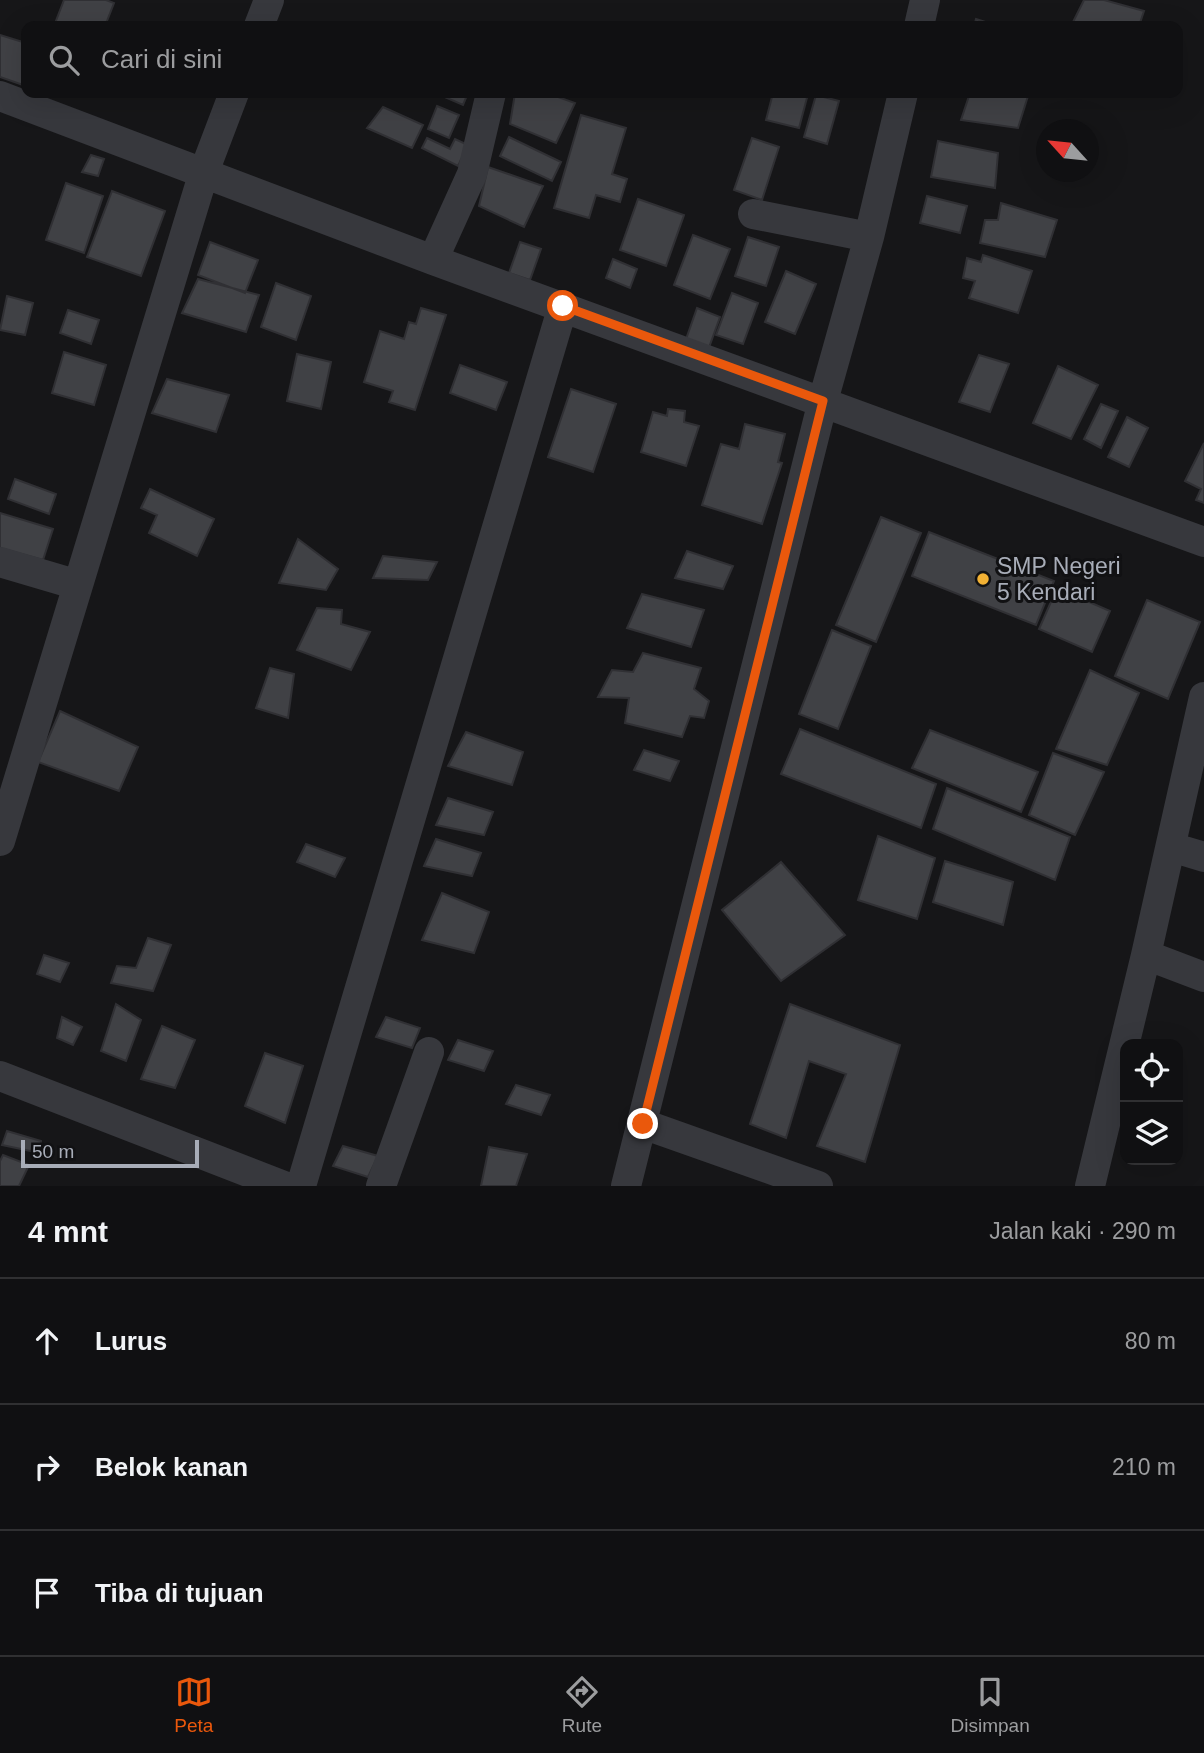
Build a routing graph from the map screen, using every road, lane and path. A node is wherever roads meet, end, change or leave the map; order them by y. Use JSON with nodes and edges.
{"nodes":[{"id":1,"x":269,"y":0,"type":"edge"},
{"id":2,"x":925,"y":0,"type":"edge"},
{"id":3,"x":261,"y":21,"type":"edge"},
{"id":4,"x":920,"y":21,"type":"edge"},
{"id":5,"x":0,"y":96,"type":"edge"},
{"id":6,"x":232,"y":98,"type":"edge"},
{"id":7,"x":490,"y":98,"type":"edge"},
{"id":8,"x":902,"y":98,"type":"edge"},
{"id":9,"x":204,"y":173,"type":"junction"},
{"id":10,"x":753,"y":214,"type":"dead end"},
{"id":11,"x":869,"y":237,"type":"junction"},
{"id":12,"x":433,"y":260,"type":"junction"},
{"id":13,"x":563,"y":306,"type":"junction"},
{"id":14,"x":823,"y":401,"type":"junction"},
{"id":15,"x":1204,"y":542,"type":"edge"},
{"id":16,"x":0,"y":562,"type":"edge"},
{"id":17,"x":78,"y":584,"type":"junction"},
{"id":18,"x":1204,"y":697,"type":"edge"},
{"id":19,"x":0,"y":841,"type":"edge"},
{"id":20,"x":1171,"y":847,"type":"junction"},
{"id":21,"x":1204,"y":857,"type":"edge"},
{"id":22,"x":1146,"y":955,"type":"junction"},
{"id":23,"x":1204,"y":977,"type":"edge"},
{"id":24,"x":429,"y":1052,"type":"dead end"},
{"id":25,"x":0,"y":1076,"type":"edge"},
{"id":26,"x":643,"y":1124,"type":"junction"},
{"id":27,"x":284,"y":1186,"type":"edge"},
{"id":28,"x":301,"y":1186,"type":"edge"},
{"id":29,"x":381,"y":1186,"type":"edge"},
{"id":30,"x":626,"y":1186,"type":"edge"},
{"id":31,"x":818,"y":1186,"type":"edge"},
{"id":32,"x":1090,"y":1186,"type":"edge"}],
"edges":[{"from":1,"to":3,"type":"street"},
{"from":2,"to":4,"type":"street"},
{"from":5,"to":9,"type":"street"},
{"from":6,"to":9,"type":"street"},
{"from":7,"to":12,"type":"street"},
{"from":8,"to":11,"type":"street"},
{"from":9,"to":12,"type":"street"},
{"from":9,"to":17,"type":"street"},
{"from":10,"to":11,"type":"street"},
{"from":11,"to":14,"type":"street"},
{"from":12,"to":13,"type":"street"},
{"from":13,"to":14,"type":"street"},
{"from":13,"to":28,"type":"street"},
{"from":14,"to":15,"type":"street"},
{"from":14,"to":26,"type":"street"},
{"from":16,"to":17,"type":"street"},
{"from":17,"to":19,"type":"street"},
{"from":18,"to":20,"type":"street"},
{"from":20,"to":21,"type":"street"},
{"from":20,"to":22,"type":"street"},
{"from":22,"to":23,"type":"street"},
{"from":22,"to":32,"type":"street"},
{"from":24,"to":29,"type":"street"},
{"from":25,"to":27,"type":"street"},
{"from":26,"to":30,"type":"street"},
{"from":26,"to":31,"type":"street"}]}
